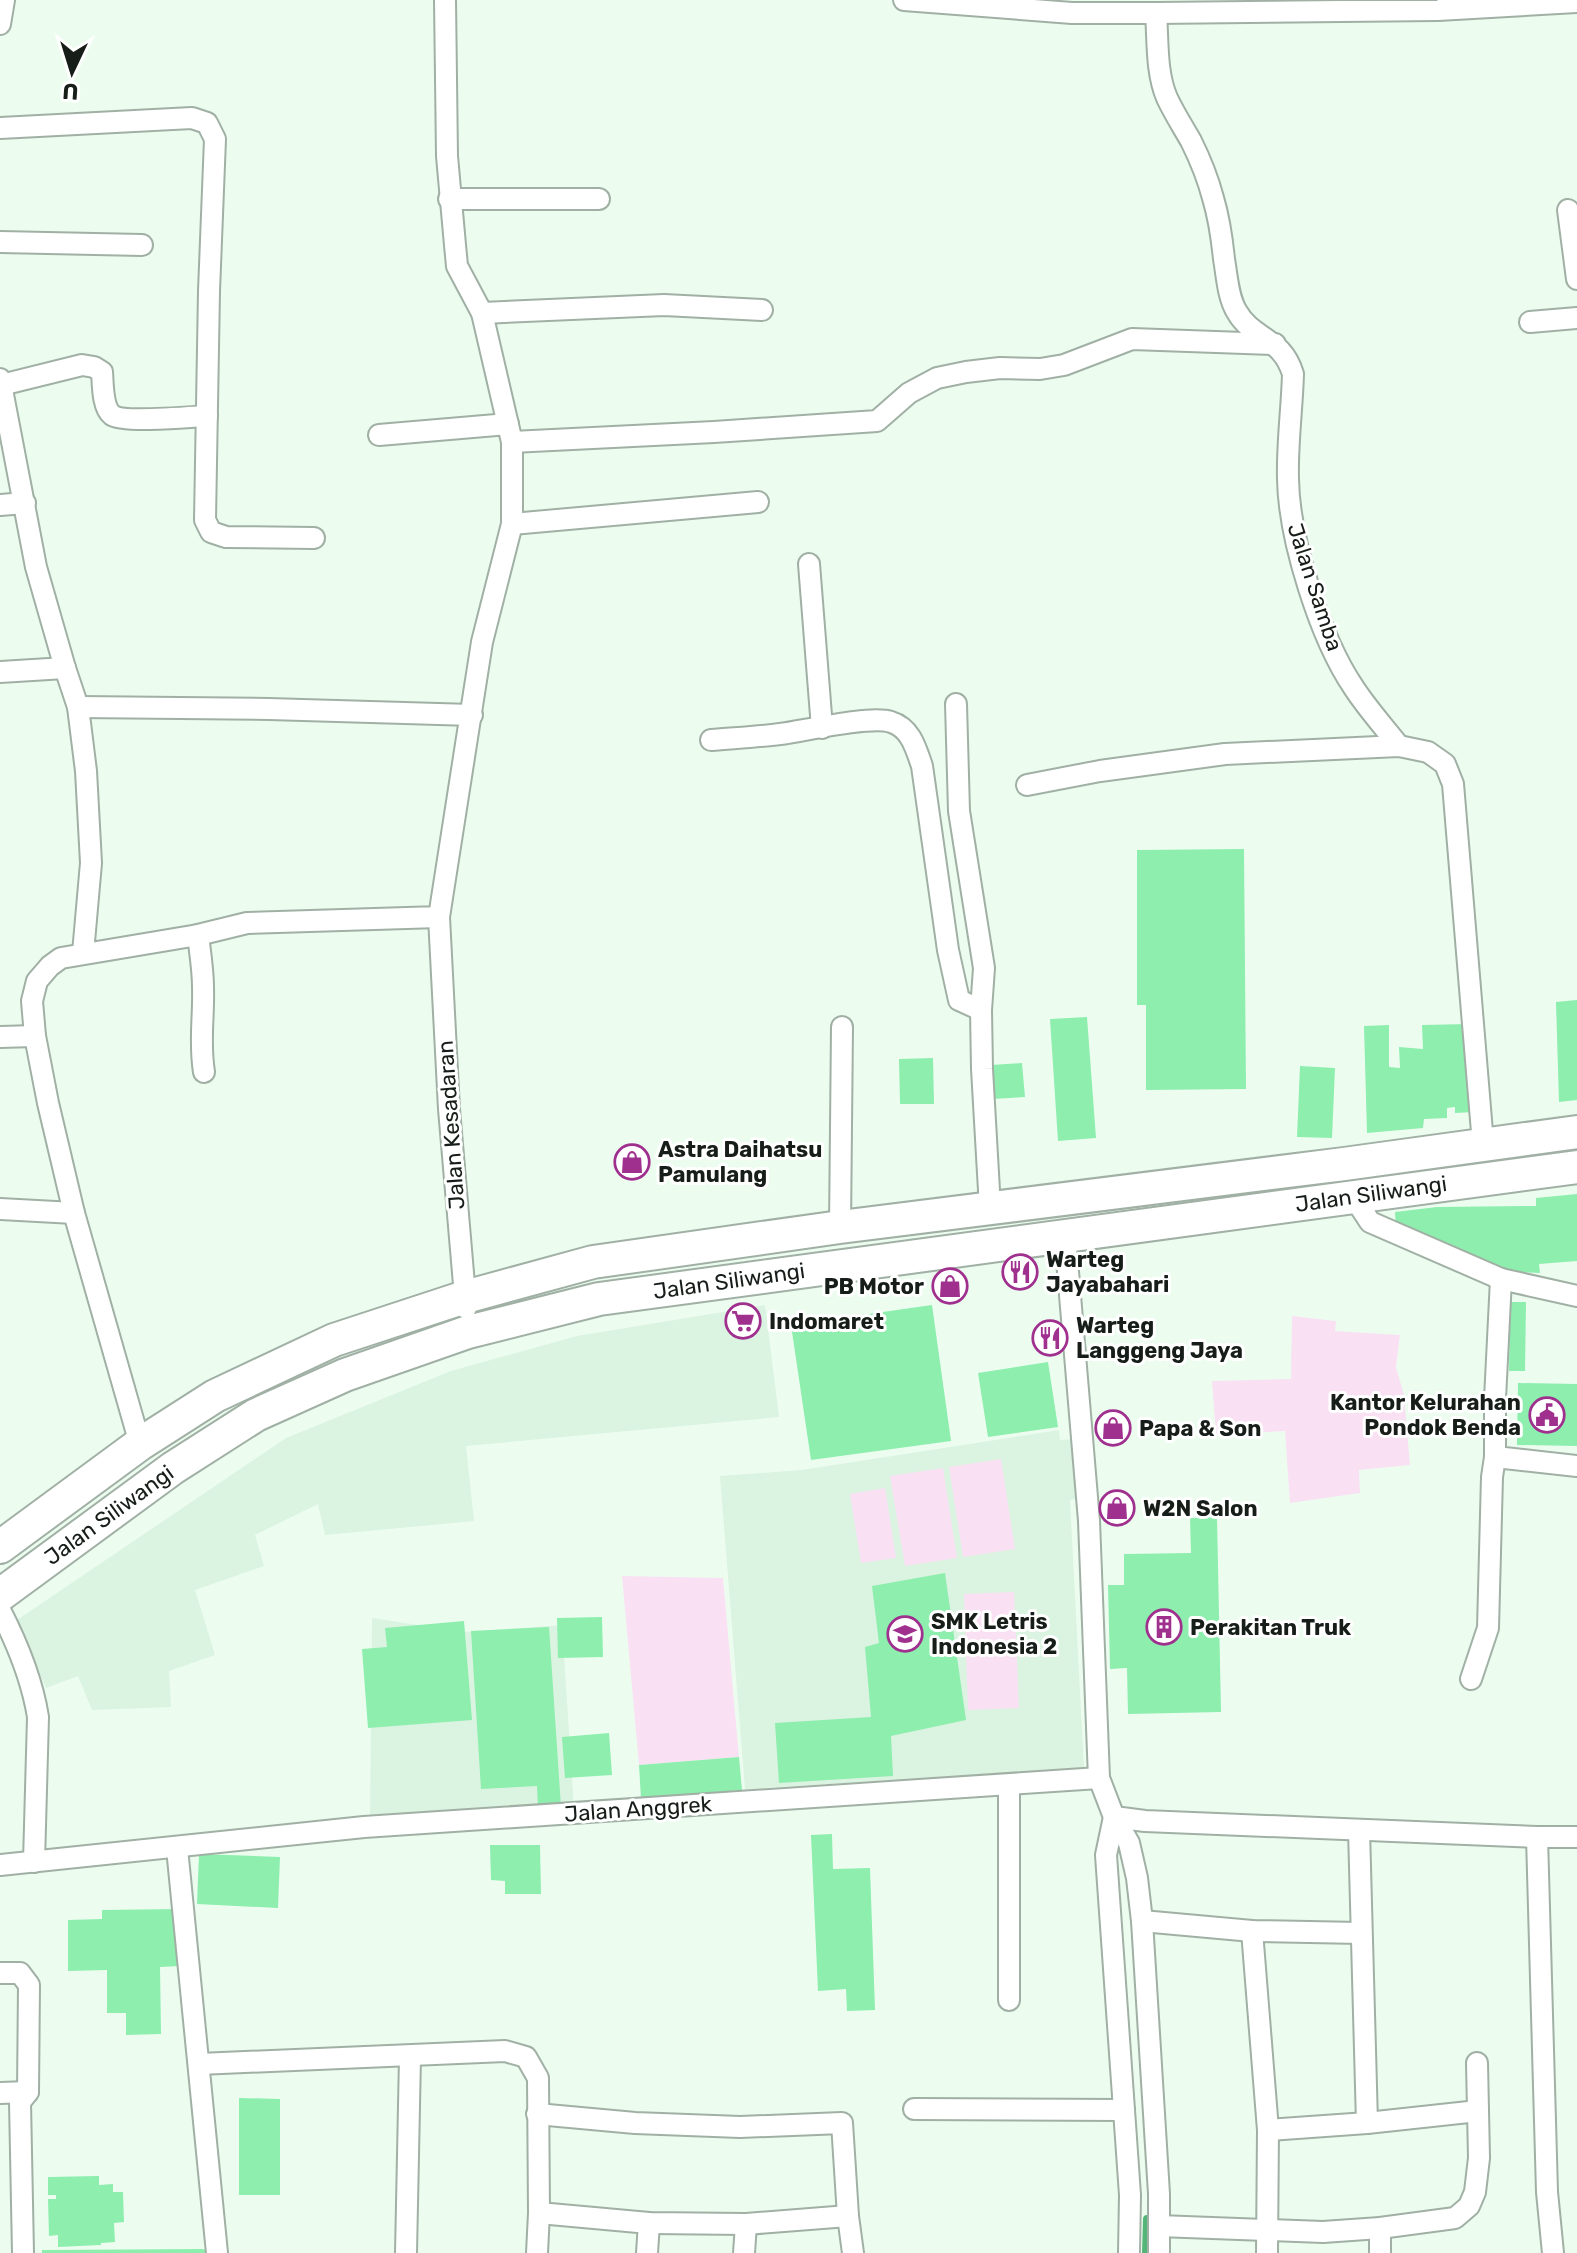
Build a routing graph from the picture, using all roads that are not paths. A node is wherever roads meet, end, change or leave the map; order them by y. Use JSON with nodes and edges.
{"nodes":[{"id":1,"x":4,"y":0,"type":"edge"},
{"id":2,"x":445,"y":0,"type":"edge"},
{"id":3,"x":904,"y":0,"type":"edge"},
{"id":4,"x":1568,"y":1,"type":"edge"},
{"id":5,"x":1072,"y":6,"type":"edge"},
{"id":6,"x":1156,"y":13,"type":"junction"},
{"id":7,"x":0,"y":24,"type":"edge"},
{"id":8,"x":0,"y":128,"type":"edge"},
{"id":9,"x":449,"y":199,"type":"junction"},
{"id":10,"x":599,"y":199,"type":"dead end"},
{"id":11,"x":1568,"y":210,"type":"dead end"},
{"id":12,"x":0,"y":242,"type":"edge"},
{"id":13,"x":142,"y":245,"type":"dead end"},
{"id":14,"x":1577,"y":279,"type":"edge"},
{"id":15,"x":762,"y":310,"type":"dead end"},
{"id":16,"x":482,"y":313,"type":"junction"},
{"id":17,"x":1577,"y":318,"type":"edge"},
{"id":18,"x":1530,"y":322,"type":"dead end"},
{"id":19,"x":1275,"y":344,"type":"junction"},
{"id":20,"x":1,"y":382,"type":"edge"},
{"id":21,"x":207,"y":416,"type":"junction"},
{"id":22,"x":510,"y":433,"type":"junction"},
{"id":23,"x":379,"y":435,"type":"dead end"},
{"id":24,"x":758,"y":502,"type":"dead end"},
{"id":25,"x":25,"y":503,"type":"junction"},
{"id":26,"x":0,"y":505,"type":"edge"},
{"id":27,"x":512,"y":524,"type":"junction"},
{"id":28,"x":314,"y":538,"type":"dead end"},
{"id":29,"x":809,"y":564,"type":"dead end"},
{"id":30,"x":65,"y":668,"type":"junction"},
{"id":31,"x":0,"y":672,"type":"edge"},
{"id":32,"x":956,"y":704,"type":"dead end"},
{"id":33,"x":78,"y":707,"type":"junction"},
{"id":34,"x":472,"y":715,"type":"junction"},
{"id":35,"x":822,"y":728,"type":"junction"},
{"id":36,"x":711,"y":740,"type":"dead end"},
{"id":37,"x":1399,"y":746,"type":"junction"},
{"id":38,"x":1027,"y":785,"type":"dead end"},
{"id":39,"x":439,"y":917,"type":"junction"},
{"id":40,"x":198,"y":935,"type":"junction"},
{"id":41,"x":83,"y":953,"type":"junction"},
{"id":42,"x":981,"y":1010,"type":"junction"},
{"id":43,"x":842,"y":1027,"type":"dead end"},
{"id":44,"x":35,"y":1036,"type":"junction"},
{"id":45,"x":0,"y":1037,"type":"edge"},
{"id":46,"x":204,"y":1072,"type":"dead end"},
{"id":47,"x":1577,"y":1132,"type":"edge"},
{"id":48,"x":1483,"y":1144,"type":"junction"},
{"id":49,"x":1577,"y":1167,"type":"edge"},
{"id":50,"x":1353,"y":1196,"type":"junction"},
{"id":51,"x":990,"y":1208,"type":"junction"},
{"id":52,"x":0,"y":1209,"type":"edge"},
{"id":53,"x":74,"y":1213,"type":"junction"},
{"id":54,"x":840,"y":1227,"type":"junction"},
{"id":55,"x":1065,"y":1236,"type":"junction"},
{"id":56,"x":1501,"y":1279,"type":"junction"},
{"id":57,"x":1577,"y":1296,"type":"edge"},
{"id":58,"x":465,"y":1297,"type":"junction"},
{"id":59,"x":468,"y":1332,"type":"junction"},
{"id":60,"x":140,"y":1444,"type":"junction"},
{"id":61,"x":1495,"y":1457,"type":"junction"},
{"id":62,"x":1577,"y":1466,"type":"edge"},
{"id":63,"x":0,"y":1547,"type":"edge"},
{"id":64,"x":0,"y":1595,"type":"edge"},
{"id":65,"x":0,"y":1610,"type":"edge"},
{"id":66,"x":1471,"y":1679,"type":"dead end"},
{"id":67,"x":1099,"y":1778,"type":"junction"},
{"id":68,"x":1009,"y":1785,"type":"junction"},
{"id":69,"x":1114,"y":1817,"type":"junction"},
{"id":70,"x":1359,"y":1830,"type":"junction"},
{"id":71,"x":1537,"y":1837,"type":"junction"},
{"id":72,"x":1577,"y":1837,"type":"edge"},
{"id":73,"x":177,"y":1848,"type":"junction"},
{"id":74,"x":34,"y":1862,"type":"junction"},
{"id":75,"x":0,"y":1865,"type":"edge"},
{"id":76,"x":1142,"y":1921,"type":"junction"},
{"id":77,"x":1252,"y":1931,"type":"junction"},
{"id":78,"x":1361,"y":1933,"type":"junction"},
{"id":79,"x":0,"y":1973,"type":"edge"},
{"id":80,"x":1009,"y":2000,"type":"dead end"},
{"id":81,"x":410,"y":2057,"type":"junction"},
{"id":82,"x":1477,"y":2063,"type":"dead end"},
{"id":83,"x":199,"y":2064,"type":"junction"},
{"id":84,"x":28,"y":2092,"type":"junction"},
{"id":85,"x":0,"y":2093,"type":"edge"},
{"id":86,"x":914,"y":2109,"type":"dead end"},
{"id":87,"x":1124,"y":2110,"type":"junction"},
{"id":88,"x":1478,"y":2111,"type":"junction"},
{"id":89,"x":537,"y":2114,"type":"junction"},
{"id":90,"x":1367,"y":2123,"type":"junction"},
{"id":91,"x":1268,"y":2130,"type":"junction"},
{"id":92,"x":1159,"y":2194,"type":"junction"},
{"id":93,"x":1130,"y":2195,"type":"junction"},
{"id":94,"x":539,"y":2213,"type":"junction"},
{"id":95,"x":848,"y":2216,"type":"junction"},
{"id":96,"x":649,"y":2223,"type":"junction"},
{"id":97,"x":746,"y":2224,"type":"junction"},
{"id":98,"x":1159,"y":2226,"type":"junction"},
{"id":99,"x":1380,"y":2228,"type":"junction"},
{"id":100,"x":1267,"y":2231,"type":"junction"},
{"id":101,"x":23,"y":2253,"type":"edge"},
{"id":102,"x":217,"y":2253,"type":"edge"},
{"id":103,"x":406,"y":2253,"type":"edge"},
{"id":104,"x":537,"y":2253,"type":"edge"},
{"id":105,"x":647,"y":2253,"type":"edge"},
{"id":106,"x":744,"y":2253,"type":"edge"},
{"id":107,"x":853,"y":2253,"type":"edge"},
{"id":108,"x":1129,"y":2253,"type":"edge"},
{"id":109,"x":1159,"y":2253,"type":"edge"},
{"id":110,"x":1267,"y":2253,"type":"edge"},
{"id":111,"x":1380,"y":2253,"type":"edge"},
{"id":112,"x":1553,"y":2253,"type":"edge"}],
"edges":[{"from":1,"to":7,"type":"street"},
{"from":2,"to":9,"type":"street","name":"Jalan Kesadaran"},
{"from":3,"to":5,"type":"street"},
{"from":4,"to":6,"type":"street"},
{"from":5,"to":6,"type":"street"},
{"from":6,"to":19,"type":"street","name":"Jalan Samba"},
{"from":8,"to":21,"type":"street"},
{"from":9,"to":10,"type":"street"},
{"from":9,"to":16,"type":"street","name":"Jalan Kesadaran"},
{"from":11,"to":14,"type":"street"},
{"from":12,"to":13,"type":"street"},
{"from":15,"to":16,"type":"street"},
{"from":16,"to":22,"type":"street","name":"Jalan Kesadaran"},
{"from":17,"to":18,"type":"street"},
{"from":19,"to":22,"type":"street"},
{"from":19,"to":37,"type":"street","name":"Jalan Samba"},
{"from":20,"to":21,"type":"street"},
{"from":20,"to":25,"type":"street"},
{"from":21,"to":28,"type":"street"},
{"from":22,"to":23,"type":"street"},
{"from":22,"to":27,"type":"street","name":"Jalan Kesadaran"},
{"from":24,"to":27,"type":"street"},
{"from":25,"to":26,"type":"street"},
{"from":25,"to":30,"type":"street"},
{"from":27,"to":34,"type":"street","name":"Jalan Kesadaran"},
{"from":29,"to":35,"type":"street"},
{"from":30,"to":31,"type":"street"},
{"from":30,"to":33,"type":"street"},
{"from":32,"to":42,"type":"street"},
{"from":33,"to":34,"type":"street"},
{"from":33,"to":41,"type":"street"},
{"from":34,"to":39,"type":"street","name":"Jalan Kesadaran"},
{"from":35,"to":36,"type":"street"},
{"from":35,"to":42,"type":"street"},
{"from":37,"to":38,"type":"street"},
{"from":37,"to":48,"type":"street"},
{"from":39,"to":40,"type":"street"},
{"from":39,"to":58,"type":"street","name":"Jalan Kesadaran"},
{"from":40,"to":41,"type":"street"},
{"from":40,"to":46,"type":"street"},
{"from":41,"to":44,"type":"street"},
{"from":42,"to":51,"type":"street"},
{"from":43,"to":54,"type":"street"},
{"from":44,"to":45,"type":"street"},
{"from":44,"to":53,"type":"street"},
{"from":47,"to":48,"type":"main road","name":"Jalan Siliwangi"},
{"from":48,"to":51,"type":"main road","name":"Jalan Siliwangi"},
{"from":49,"to":50,"type":"main road","name":"Jalan Siliwangi"},
{"from":50,"to":55,"type":"main road","name":"Jalan Siliwangi"},
{"from":50,"to":56,"type":"street"},
{"from":51,"to":54,"type":"main road","name":"Jalan Siliwangi"},
{"from":52,"to":53,"type":"street"},
{"from":53,"to":60,"type":"street"},
{"from":54,"to":58,"type":"main road","name":"Jalan Siliwangi"},
{"from":55,"to":59,"type":"main road","name":"Jalan Siliwangi"},
{"from":55,"to":67,"type":"street"},
{"from":56,"to":57,"type":"street"},
{"from":56,"to":61,"type":"street"},
{"from":58,"to":59,"type":"street","name":"Jalan Kesadaran"},
{"from":58,"to":60,"type":"main road","name":"Jalan Siliwangi"},
{"from":59,"to":64,"type":"main road","name":"Jalan Siliwangi"},
{"from":60,"to":63,"type":"main road","name":"Jalan Siliwangi"},
{"from":61,"to":62,"type":"street"},
{"from":61,"to":66,"type":"street"},
{"from":65,"to":74,"type":"street"},
{"from":67,"to":68,"type":"street","name":"Jalan Anggrek"},
{"from":67,"to":69,"type":"street"},
{"from":68,"to":73,"type":"street","name":"Jalan Anggrek"},
{"from":68,"to":80,"type":"street"},
{"from":69,"to":70,"type":"street"},
{"from":69,"to":76,"type":"street"},
{"from":69,"to":87,"type":"street"},
{"from":70,"to":71,"type":"street"},
{"from":70,"to":78,"type":"street"},
{"from":71,"to":72,"type":"street"},
{"from":71,"to":112,"type":"street"},
{"from":73,"to":74,"type":"street","name":"Jalan Anggrek"},
{"from":73,"to":83,"type":"street"},
{"from":74,"to":75,"type":"street","name":"Jalan Anggrek"},
{"from":76,"to":77,"type":"street"},
{"from":76,"to":92,"type":"street"},
{"from":77,"to":78,"type":"street"},
{"from":77,"to":91,"type":"street"},
{"from":78,"to":90,"type":"street"},
{"from":79,"to":84,"type":"street"},
{"from":81,"to":83,"type":"street"},
{"from":81,"to":89,"type":"street"},
{"from":81,"to":103,"type":"street"},
{"from":82,"to":88,"type":"street"},
{"from":83,"to":102,"type":"street"},
{"from":84,"to":85,"type":"street"},
{"from":84,"to":101,"type":"street"},
{"from":86,"to":87,"type":"street"},
{"from":87,"to":93,"type":"street"},
{"from":88,"to":90,"type":"street"},
{"from":88,"to":99,"type":"street"},
{"from":89,"to":94,"type":"street"},
{"from":89,"to":95,"type":"street"},
{"from":90,"to":91,"type":"street"},
{"from":91,"to":100,"type":"street"},
{"from":92,"to":93,"type":"street"},
{"from":92,"to":98,"type":"street"},
{"from":93,"to":108,"type":"street"},
{"from":94,"to":96,"type":"street"},
{"from":94,"to":104,"type":"street"},
{"from":95,"to":97,"type":"street"},
{"from":95,"to":107,"type":"street"},
{"from":96,"to":97,"type":"street"},
{"from":96,"to":105,"type":"street"},
{"from":97,"to":106,"type":"street"},
{"from":98,"to":100,"type":"street"},
{"from":98,"to":109,"type":"street"},
{"from":99,"to":100,"type":"street"},
{"from":99,"to":111,"type":"street"},
{"from":100,"to":110,"type":"street"}]}
